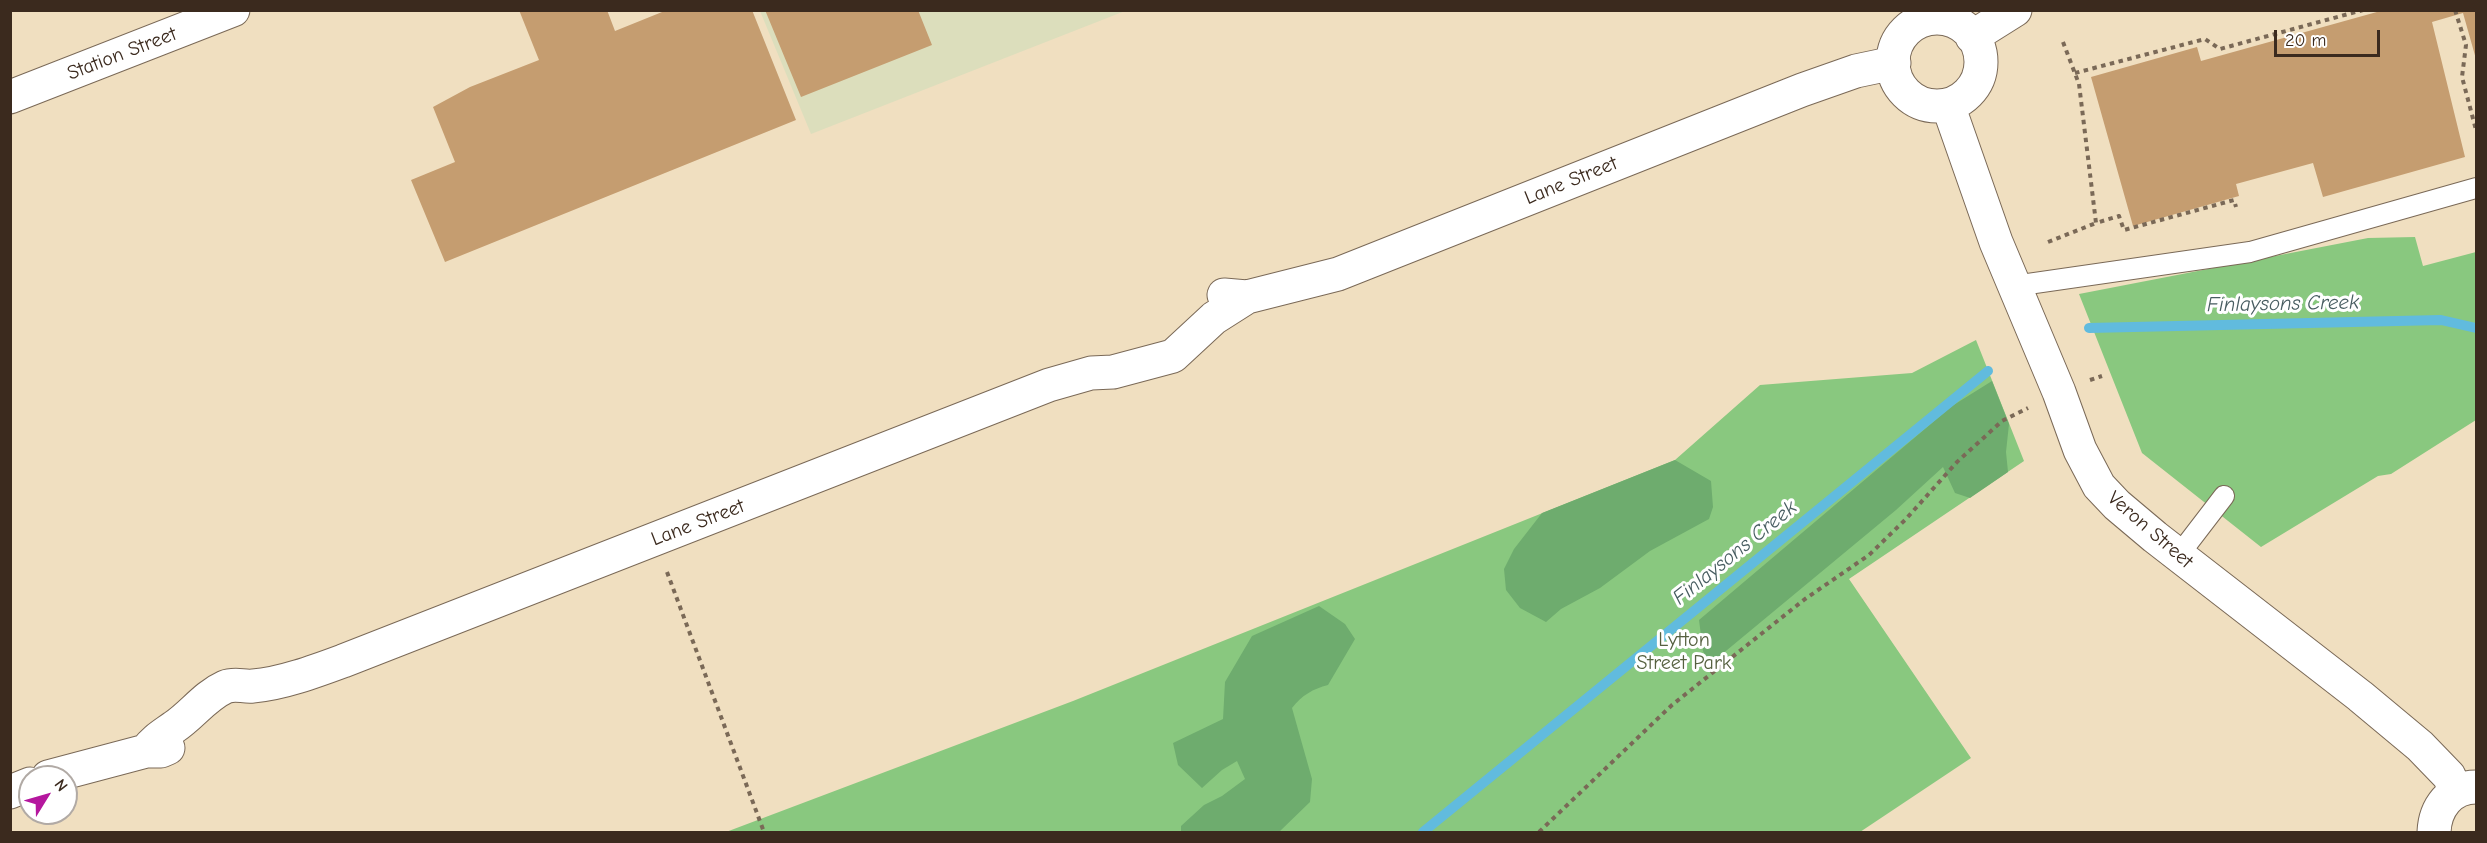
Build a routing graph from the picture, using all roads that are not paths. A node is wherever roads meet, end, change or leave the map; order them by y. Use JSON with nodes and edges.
{"nodes":[{"id":1,"x":233,"y":10,"type":"edge"},
{"id":2,"x":2015,"y":10,"type":"edge"},
{"id":3,"x":1972,"y":37,"type":"junction"},
{"id":4,"x":1894,"y":63,"type":"junction"},
{"id":5,"x":10,"y":97,"type":"edge"},
{"id":6,"x":1948,"y":105,"type":"junction"},
{"id":7,"x":2476,"y":188,"type":"edge"},
{"id":8,"x":2014,"y":286,"type":"junction"},
{"id":9,"x":2224,"y":495,"type":"dead end"},
{"id":10,"x":2178,"y":556,"type":"junction"},
{"id":11,"x":78,"y":769,"type":"edge"},
{"id":12,"x":2466,"y":789,"type":"edge"},
{"id":13,"x":2434,"y":832,"type":"edge"}],
"edges":[{"from":1,"to":5,"type":"street","name":"Station Street"},
{"from":2,"to":3,"type":"street"},
{"from":3,"to":4,"type":"street"},
{"from":3,"to":6,"type":"street"},
{"from":4,"to":6,"type":"street"},
{"from":4,"to":11,"type":"street","name":"Lane Street"},
{"from":6,"to":8,"type":"street","name":"Veron Street"},
{"from":7,"to":8,"type":"lane"},
{"from":8,"to":10,"type":"street","name":"Veron Street"},
{"from":9,"to":10,"type":"lane"},
{"from":10,"to":12,"type":"street","name":"Veron Street"},
{"from":12,"to":13,"type":"street"}]}
